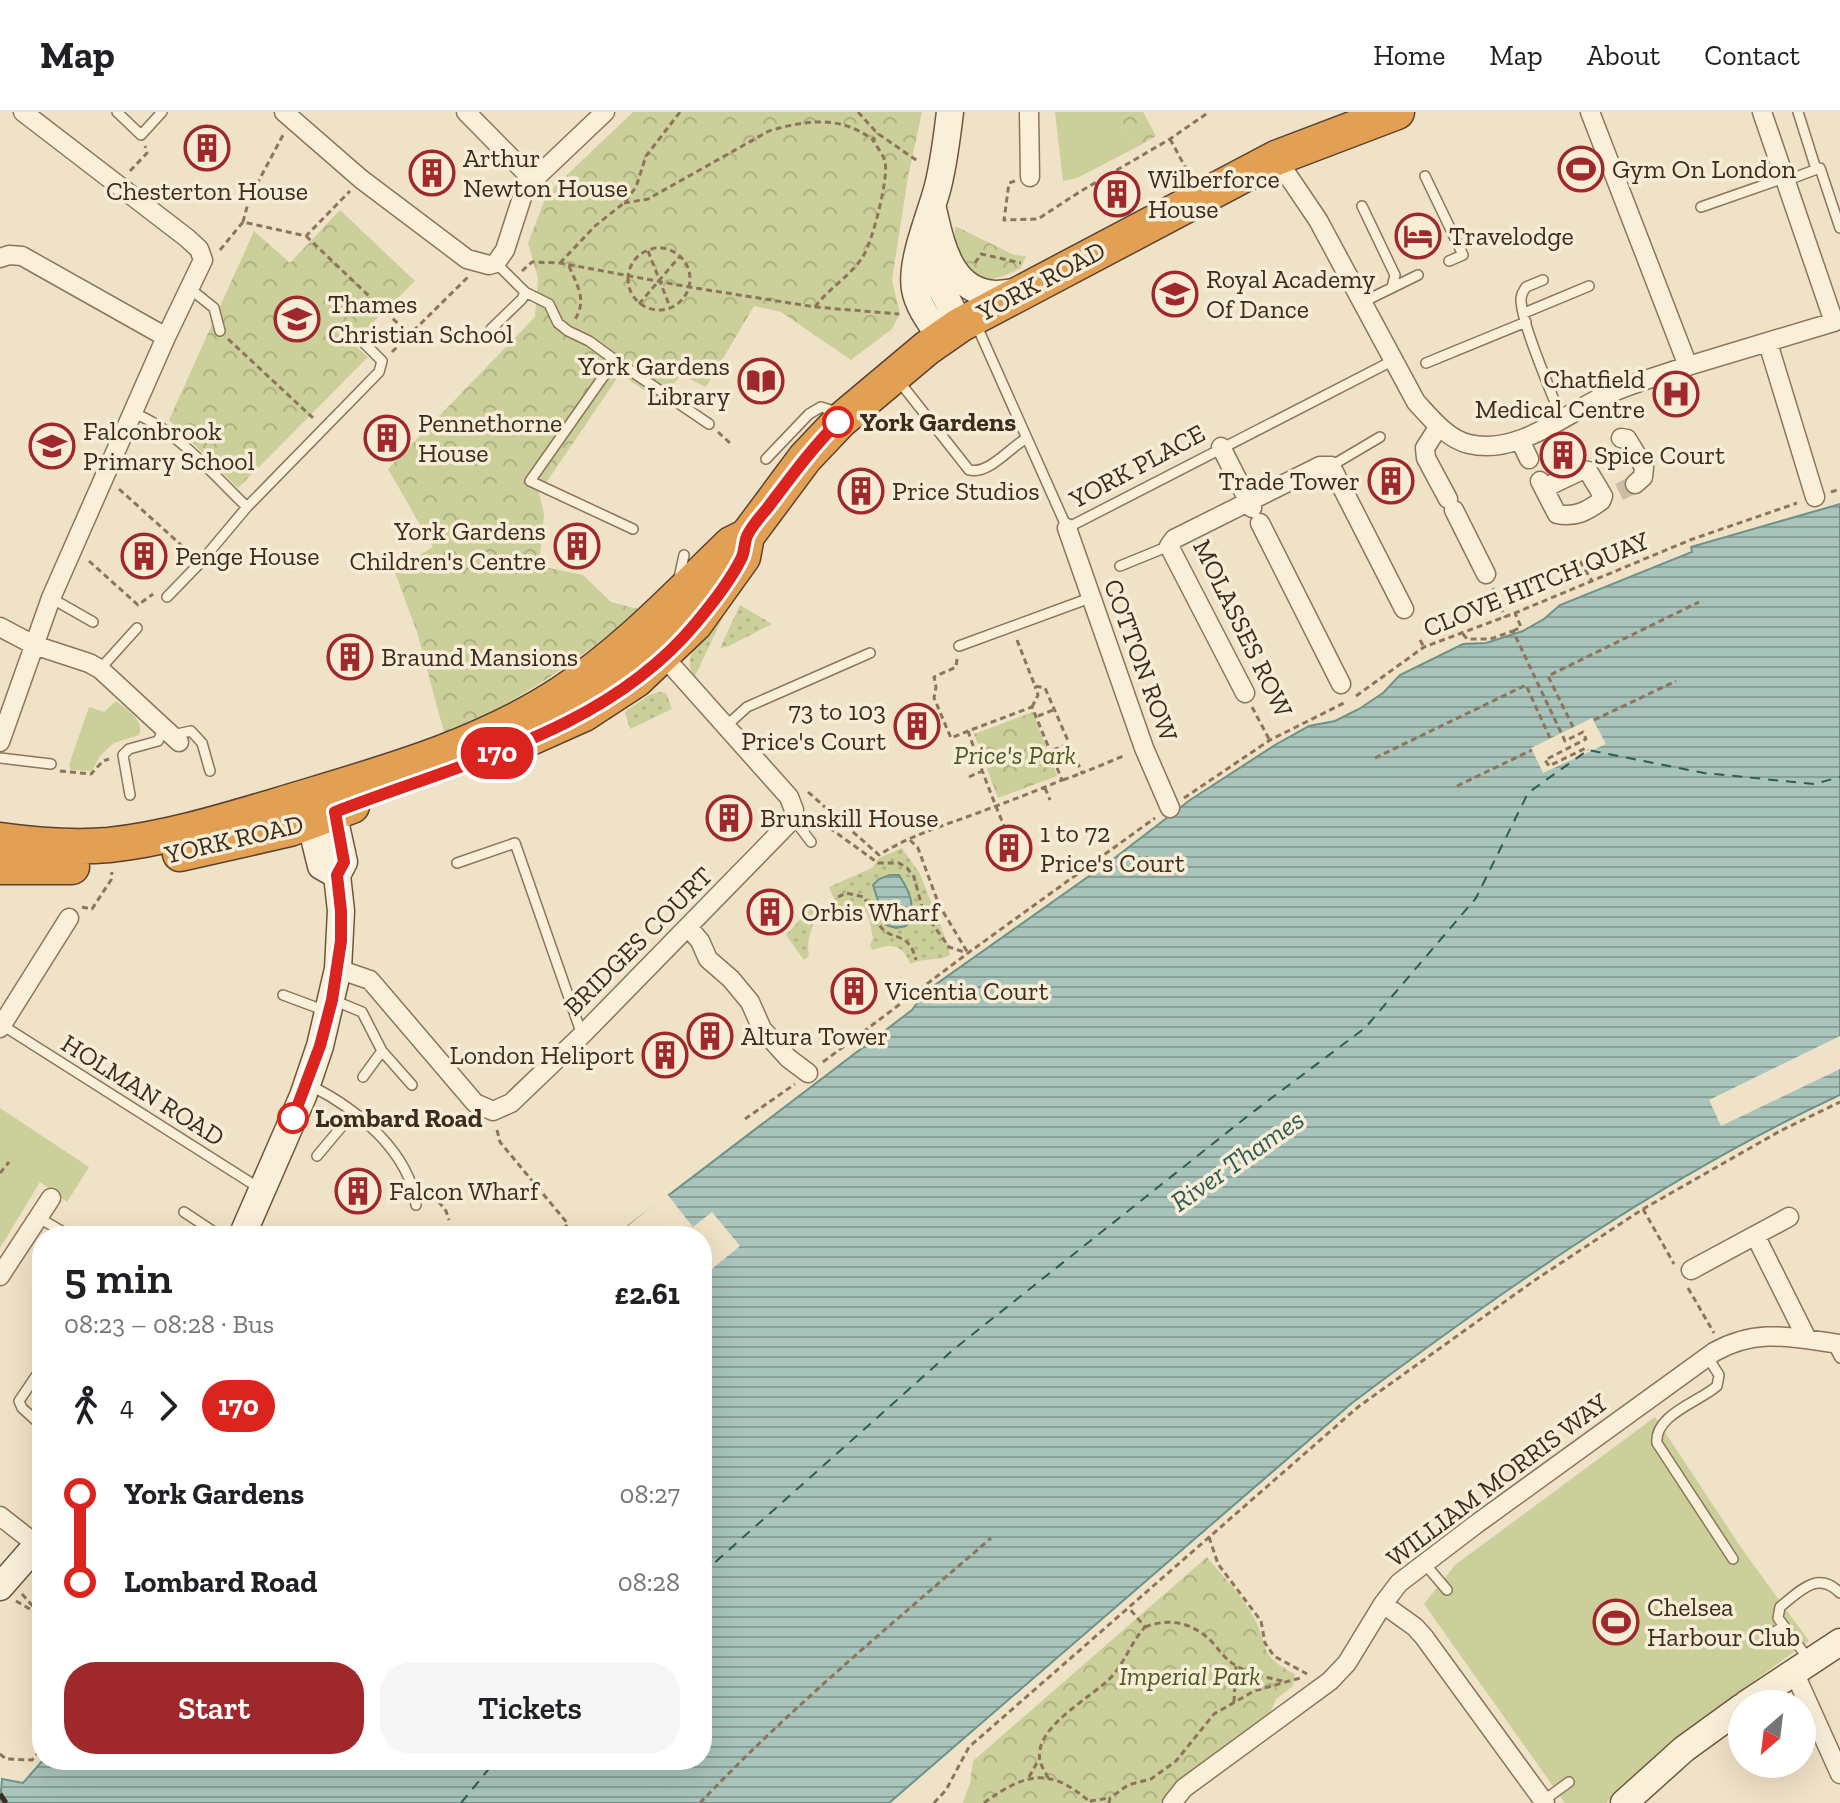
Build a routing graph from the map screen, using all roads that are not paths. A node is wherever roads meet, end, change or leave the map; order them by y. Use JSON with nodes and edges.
{"nodes":[{"id":1,"x":117,"y":112,"type":"edge"},
{"id":2,"x":162,"y":112,"type":"edge"},
{"id":3,"x":466,"y":112,"type":"edge"},
{"id":4,"x":605,"y":112,"type":"edge"},
{"id":5,"x":950,"y":112,"type":"edge"},
{"id":6,"x":1029,"y":112,"type":"edge"},
{"id":7,"x":1590,"y":112,"type":"edge"},
{"id":8,"x":1762,"y":112,"type":"edge"},
{"id":9,"x":1798,"y":112,"type":"edge"},
{"id":10,"x":1388,"y":114,"type":"edge"},
{"id":11,"x":33,"y":115,"type":"edge"},
{"id":12,"x":287,"y":116,"type":"edge"},
{"id":13,"x":1276,"y":158,"type":"junction"},
{"id":14,"x":1816,"y":169,"type":"junction"},
{"id":15,"x":1425,"y":176,"type":"dead end"},
{"id":16,"x":1030,"y":177,"type":"road end"},
{"id":17,"x":1785,"y":179,"type":"junction"},
{"id":18,"x":533,"y":180,"type":"junction"},
{"id":19,"x":932,"y":206,"type":"junction"},
{"id":20,"x":1362,"y":206,"type":"dead end"},
{"id":21,"x":1701,"y":207,"type":"dead end"},
{"id":22,"x":1840,"y":228,"type":"edge"},
{"id":23,"x":0,"y":258,"type":"edge"},
{"id":24,"x":1449,"y":261,"type":"dead end"},
{"id":25,"x":487,"y":263,"type":"junction"},
{"id":26,"x":1418,"y":275,"type":"dead end"},
{"id":27,"x":1027,"y":278,"type":"junction"},
{"id":28,"x":1543,"y":280,"type":"dead end"},
{"id":29,"x":1589,"y":286,"type":"dead end"},
{"id":30,"x":188,"y":287,"type":"junction"},
{"id":31,"x":1392,"y":287,"type":"junction"},
{"id":32,"x":525,"y":292,"type":"junction"},
{"id":33,"x":1363,"y":302,"type":"junction"},
{"id":34,"x":1525,"y":317,"type":"junction"},
{"id":35,"x":958,"y":327,"type":"junction"},
{"id":36,"x":491,"y":329,"type":"dead end"},
{"id":37,"x":220,"y":331,"type":"road end"},
{"id":38,"x":166,"y":337,"type":"junction"},
{"id":39,"x":364,"y":343,"type":"dead end"},
{"id":40,"x":1768,"y":343,"type":"junction"},
{"id":41,"x":615,"y":360,"type":"junction"},
{"id":42,"x":1392,"y":361,"type":"junction"},
{"id":43,"x":1426,"y":363,"type":"dead end"},
{"id":44,"x":1688,"y":366,"type":"junction"},
{"id":45,"x":894,"y":376,"type":"junction"},
{"id":46,"x":132,"y":412,"type":"junction"},
{"id":47,"x":846,"y":415,"type":"junction"},
{"id":48,"x":1561,"y":418,"type":"junction"},
{"id":49,"x":709,"y":424,"type":"dead end"},
{"id":50,"x":1439,"y":426,"type":"junction"},
{"id":51,"x":1380,"y":437,"type":"dead end"},
{"id":52,"x":1027,"y":438,"type":"junction"},
{"id":53,"x":1621,"y":438,"type":"dead end"},
{"id":54,"x":1520,"y":440,"type":"junction"},
{"id":55,"x":1221,"y":447,"type":"junction"},
{"id":56,"x":766,"y":459,"type":"dead end"},
{"id":57,"x":1529,"y":459,"type":"dead end"},
{"id":58,"x":1326,"y":466,"type":"junction"},
{"id":59,"x":1815,"y":497,"type":"road end"},
{"id":60,"x":1601,"y":501,"type":"junction"},
{"id":61,"x":247,"y":507,"type":"junction"},
{"id":62,"x":1254,"y":512,"type":"junction"},
{"id":63,"x":1067,"y":528,"type":"junction"},
{"id":64,"x":633,"y":529,"type":"dead end"},
{"id":65,"x":1172,"y":542,"type":"junction"},
{"id":66,"x":684,"y":555,"type":"dead end"},
{"id":67,"x":1120,"y":566,"type":"dead end"},
{"id":68,"x":1486,"y":574,"type":"road end"},
{"id":69,"x":167,"y":597,"type":"road end"},
{"id":70,"x":51,"y":598,"type":"junction"},
{"id":71,"x":1090,"y":598,"type":"junction"},
{"id":72,"x":1404,"y":609,"type":"dead end"},
{"id":73,"x":93,"y":622,"type":"dead end"},
{"id":74,"x":0,"y":627,"type":"edge"},
{"id":75,"x":137,"y":628,"type":"dead end"},
{"id":76,"x":34,"y":645,"type":"junction"},
{"id":77,"x":959,"y":646,"type":"road end"},
{"id":78,"x":642,"y":647,"type":"junction"},
{"id":79,"x":870,"y":653,"type":"dead end"},
{"id":80,"x":100,"y":669,"type":"junction"},
{"id":81,"x":1341,"y":684,"type":"dead end"},
{"id":82,"x":1245,"y":693,"type":"road end"},
{"id":83,"x":725,"y":727,"type":"junction"},
{"id":84,"x":172,"y":735,"type":"junction"},
{"id":85,"x":0,"y":742,"type":"edge"},
{"id":86,"x":0,"y":758,"type":"edge"},
{"id":87,"x":51,"y":764,"type":"road end"},
{"id":88,"x":210,"y":771,"type":"dead end"},
{"id":89,"x":130,"y":795,"type":"dead end"},
{"id":90,"x":319,"y":806,"type":"junction"},
{"id":91,"x":1170,"y":808,"type":"road end"},
{"id":92,"x":790,"y":823,"type":"junction"},
{"id":93,"x":0,"y":840,"type":"edge"},
{"id":94,"x":811,"y":842,"type":"dead end"},
{"id":95,"x":457,"y":863,"type":"dead end"},
{"id":96,"x":0,"y":867,"type":"edge"},
{"id":97,"x":75,"y":912,"type":"road end"},
{"id":98,"x":688,"y":927,"type":"junction"},
{"id":99,"x":338,"y":969,"type":"junction"},
{"id":100,"x":283,"y":995,"type":"dead end"},
{"id":101,"x":331,"y":1006,"type":"junction"},
{"id":102,"x":3,"y":1018,"type":"edge"},
{"id":103,"x":582,"y":1035,"type":"junction"},
{"id":104,"x":382,"y":1051,"type":"junction"},
{"id":105,"x":808,"y":1073,"type":"road end"},
{"id":106,"x":363,"y":1077,"type":"dead end"},
{"id":107,"x":307,"y":1084,"type":"junction"},
{"id":108,"x":412,"y":1085,"type":"dead end"},
{"id":109,"x":353,"y":1113,"type":"junction"},
{"id":110,"x":317,"y":1156,"type":"dead end"},
{"id":111,"x":263,"y":1190,"type":"junction"},
{"id":112,"x":51,"y":1198,"type":"dead end"},
{"id":113,"x":416,"y":1205,"type":"dead end"},
{"id":114,"x":184,"y":1212,"type":"dead end"},
{"id":115,"x":1789,"y":1217,"type":"dead end"},
{"id":116,"x":39,"y":1218,"type":"junction"},
{"id":117,"x":34,"y":1226,"type":"edge"},
{"id":118,"x":53,"y":1226,"type":"edge"},
{"id":119,"x":218,"y":1226,"type":"edge"},
{"id":120,"x":245,"y":1226,"type":"edge"},
{"id":121,"x":32,"y":1228,"type":"edge"},
{"id":122,"x":1756,"y":1237,"type":"junction"},
{"id":123,"x":1691,"y":1270,"type":"dead end"},
{"id":124,"x":0,"y":1276,"type":"edge"},
{"id":125,"x":1806,"y":1337,"type":"junction"},
{"id":126,"x":1837,"y":1348,"type":"edge"},
{"id":127,"x":1707,"y":1356,"type":"junction"},
{"id":128,"x":32,"y":1382,"type":"edge"},
{"id":129,"x":32,"y":1417,"type":"edge"},
{"id":130,"x":0,"y":1516,"type":"edge"},
{"id":131,"x":32,"y":1537,"type":"edge"},
{"id":132,"x":32,"y":1554,"type":"edge"},
{"id":133,"x":1733,"y":1559,"type":"dead end"},
{"id":134,"x":1425,"y":1564,"type":"junction"},
{"id":135,"x":1447,"y":1590,"type":"dead end"},
{"id":136,"x":6,"y":1593,"type":"edge"},
{"id":137,"x":1840,"y":1593,"type":"edge"},
{"id":138,"x":1383,"y":1604,"type":"junction"},
{"id":139,"x":1840,"y":1642,"type":"edge"},
{"id":140,"x":1800,"y":1666,"type":"junction"},
{"id":141,"x":1766,"y":1690,"type":"edge"},
{"id":142,"x":1728,"y":1717,"type":"edge"},
{"id":143,"x":1840,"y":1774,"type":"edge"},
{"id":144,"x":1569,"y":1782,"type":"dead end"},
{"id":145,"x":1544,"y":1802,"type":"edge"},
{"id":146,"x":1172,"y":1803,"type":"edge"},
{"id":147,"x":1624,"y":1803,"type":"edge"}],
"edges":[{"from":1,"to":2,"type":"lane"},
{"from":3,"to":18,"type":"street"},
{"from":4,"to":18,"type":"street"},
{"from":5,"to":19,"type":"street"},
{"from":6,"to":16,"type":"street"},
{"from":7,"to":44,"type":"street"},
{"from":8,"to":17,"type":"street"},
{"from":9,"to":14,"type":"lane"},
{"from":10,"to":13,"type":"highway","name":"YORK ROAD"},
{"from":11,"to":30,"type":"street"},
{"from":12,"to":25,"type":"street"},
{"from":13,"to":27,"type":"highway","name":"YORK ROAD"},
{"from":13,"to":33,"type":"street"},
{"from":14,"to":17,"type":"lane"},
{"from":14,"to":22,"type":"lane"},
{"from":15,"to":24,"type":"lane"},
{"from":17,"to":21,"type":"lane"},
{"from":17,"to":40,"type":"street"},
{"from":18,"to":25,"type":"street"},
{"from":19,"to":27,"type":"street"},
{"from":19,"to":35,"type":"street"},
{"from":20,"to":31,"type":"lane"},
{"from":23,"to":38,"type":"street"},
{"from":25,"to":32,"type":"lane"},
{"from":26,"to":31,"type":"lane"},
{"from":27,"to":35,"type":"highway","name":"YORK ROAD"},
{"from":28,"to":34,"type":"lane"},
{"from":29,"to":34,"type":"lane"},
{"from":30,"to":37,"type":"lane"},
{"from":30,"to":38,"type":"street"},
{"from":31,"to":33,"type":"lane"},
{"from":32,"to":36,"type":"lane"},
{"from":32,"to":41,"type":"lane"},
{"from":33,"to":42,"type":"street"},
{"from":34,"to":43,"type":"lane"},
{"from":34,"to":48,"type":"lane"},
{"from":35,"to":45,"type":"highway","name":"YORK ROAD"},
{"from":35,"to":52,"type":"lane","name":"YORK PLACE"},
{"from":38,"to":46,"type":"street"},
{"from":39,"to":61,"type":"lane"},
{"from":40,"to":44,"type":"street"},
{"from":40,"to":59,"type":"street"},
{"from":41,"to":49,"type":"lane"},
{"from":41,"to":64,"type":"lane"},
{"from":42,"to":50,"type":"street"},
{"from":42,"to":55,"type":"lane","name":"YORK PLACE"},
{"from":44,"to":48,"type":"street"},
{"from":45,"to":47,"type":"highway","name":"YORK ROAD"},
{"from":45,"to":52,"type":"lane"},
{"from":46,"to":61,"type":"lane"},
{"from":46,"to":70,"type":"street"},
{"from":47,"to":56,"type":"lane"},
{"from":47,"to":78,"type":"highway","name":"YORK ROAD"},
{"from":48,"to":54,"type":"street"},
{"from":50,"to":54,"type":"street"},
{"from":50,"to":68,"type":"street"},
{"from":51,"to":58,"type":"lane"},
{"from":52,"to":63,"type":"lane","name":"YORK PLACE"},
{"from":53,"to":60,"type":"street"},
{"from":54,"to":57,"type":"street"},
{"from":55,"to":62,"type":"street"},
{"from":55,"to":63,"type":"lane","name":"YORK PLACE"},
{"from":58,"to":62,"type":"street"},
{"from":58,"to":72,"type":"street"},
{"from":60,"to":60,"type":"street"},
{"from":61,"to":69,"type":"lane"},
{"from":62,"to":65,"type":"street"},
{"from":62,"to":81,"type":"street"},
{"from":63,"to":71,"type":"street","name":"COTTON ROW"},
{"from":65,"to":67,"type":"lane"},
{"from":65,"to":82,"type":"street","name":"MOLASSES ROW"},
{"from":66,"to":78,"type":"lane"},
{"from":70,"to":73,"type":"lane"},
{"from":70,"to":76,"type":"street"},
{"from":71,"to":77,"type":"lane"},
{"from":71,"to":91,"type":"street","name":"COTTON ROW"},
{"from":74,"to":76,"type":"street"},
{"from":75,"to":80,"type":"lane"},
{"from":76,"to":80,"type":"street"},
{"from":76,"to":85,"type":"street"},
{"from":78,"to":83,"type":"street"},
{"from":78,"to":90,"type":"highway","name":"YORK ROAD"},
{"from":79,"to":83,"type":"lane"},
{"from":80,"to":84,"type":"street"},
{"from":83,"to":92,"type":"street"},
{"from":84,"to":88,"type":"lane"},
{"from":84,"to":89,"type":"lane"},
{"from":86,"to":87,"type":"lane"},
{"from":90,"to":93,"type":"highway","name":"YORK ROAD"},
{"from":90,"to":96,"type":"highway","name":"YORK ROAD"},
{"from":90,"to":99,"type":"street"},
{"from":92,"to":94,"type":"lane"},
{"from":92,"to":98,"type":"street","name":"BRIDGES COURT"},
{"from":95,"to":103,"type":"lane"},
{"from":97,"to":102,"type":"street"},
{"from":98,"to":103,"type":"street","name":"BRIDGES COURT"},
{"from":98,"to":105,"type":"street"},
{"from":99,"to":101,"type":"street"},
{"from":99,"to":103,"type":"street","name":"BRIDGES COURT"},
{"from":100,"to":101,"type":"lane"},
{"from":101,"to":104,"type":"lane"},
{"from":101,"to":107,"type":"street"},
{"from":102,"to":111,"type":"lane","name":"HOLMAN ROAD"},
{"from":104,"to":106,"type":"lane"},
{"from":104,"to":108,"type":"lane"},
{"from":107,"to":109,"type":"lane"},
{"from":107,"to":111,"type":"street"},
{"from":109,"to":110,"type":"lane"},
{"from":109,"to":113,"type":"lane"},
{"from":111,"to":120,"type":"street"},
{"from":112,"to":116,"type":"street"},
{"from":114,"to":119,"type":"lane"},
{"from":115,"to":122,"type":"street"},
{"from":116,"to":117,"type":"street"},
{"from":116,"to":118,"type":"lane"},
{"from":121,"to":124,"type":"street"},
{"from":122,"to":123,"type":"street"},
{"from":122,"to":125,"type":"street"},
{"from":125,"to":126,"type":"street","name":"WILLIAM MORRIS WAY"},
{"from":125,"to":127,"type":"street","name":"WILLIAM MORRIS WAY"},
{"from":127,"to":133,"type":"lane"},
{"from":127,"to":134,"type":"street","name":"WILLIAM MORRIS WAY"},
{"from":128,"to":129,"type":"lane"},
{"from":130,"to":131,"type":"street"},
{"from":132,"to":136,"type":"street"},
{"from":134,"to":135,"type":"lane"},
{"from":134,"to":138,"type":"street","name":"WILLIAM MORRIS WAY"},
{"from":137,"to":140,"type":"lane"},
{"from":138,"to":145,"type":"street"},
{"from":138,"to":146,"type":"street","name":"WILLIAM MORRIS WAY"},
{"from":139,"to":140,"type":"street"},
{"from":140,"to":141,"type":"street"},
{"from":140,"to":143,"type":"street"},
{"from":142,"to":147,"type":"street"},
{"from":144,"to":145,"type":"lane"}]}
